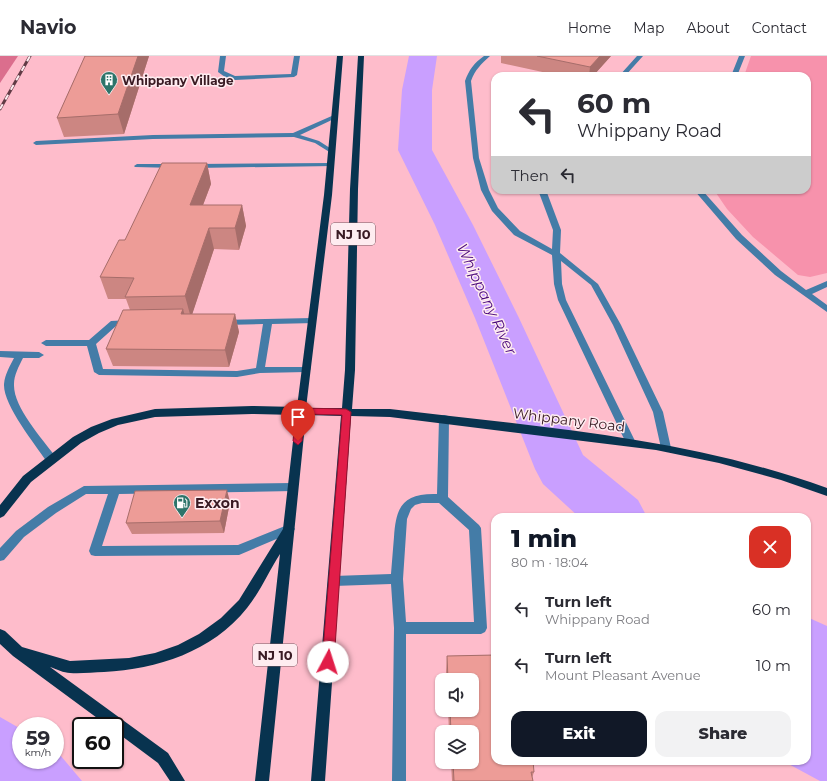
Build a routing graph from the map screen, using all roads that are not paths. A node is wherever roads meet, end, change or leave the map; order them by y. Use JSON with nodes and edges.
{"nodes":[{"id":1,"x":223,"y":56,"type":"edge"},
{"id":2,"x":296,"y":56,"type":"edge"},
{"id":3,"x":340,"y":56,"type":"edge"},
{"id":4,"x":361,"y":56,"type":"edge"},
{"id":5,"x":487,"y":56,"type":"edge"},
{"id":6,"x":640,"y":56,"type":"edge"},
{"id":7,"x":742,"y":56,"type":"edge"},
{"id":8,"x":626,"y":72,"type":"edge"},
{"id":9,"x":736,"y":72,"type":"edge"},
{"id":10,"x":334,"y":117,"type":"junction"},
{"id":11,"x":294,"y":135,"type":"junction"},
{"id":12,"x":36,"y":143,"type":"dead end"},
{"id":13,"x":331,"y":151,"type":"junction"},
{"id":14,"x":331,"y":165,"type":"junction"},
{"id":15,"x":137,"y":166,"type":"dead end"},
{"id":16,"x":179,"y":166,"type":"edge"},
{"id":17,"x":187,"y":166,"type":"edge"},
{"id":18,"x":544,"y":194,"type":"edge"},
{"id":19,"x":701,"y":194,"type":"edge"},
{"id":20,"x":556,"y":254,"type":"junction"},
{"id":21,"x":827,"y":284,"type":"edge"},
{"id":22,"x":806,"y":293,"type":"junction"},
{"id":23,"x":827,"y":309,"type":"edge"},
{"id":24,"x":312,"y":321,"type":"junction"},
{"id":25,"x":214,"y":322,"type":"edge"},
{"id":26,"x":268,"y":322,"type":"junction"},
{"id":27,"x":138,"y":323,"type":"edge"},
{"id":28,"x":46,"y":343,"type":"dead end"},
{"id":29,"x":91,"y":343,"type":"junction"},
{"id":30,"x":0,"y":354,"type":"edge"},
{"id":31,"x":20,"y":355,"type":"junction"},
{"id":32,"x":40,"y":355,"type":"dead end"},
{"id":33,"x":306,"y":369,"type":"junction"},
{"id":34,"x":260,"y":370,"type":"junction"},
{"id":35,"x":301,"y":411,"type":"junction"},
{"id":36,"x":346,"y":412,"type":"junction"},
{"id":37,"x":444,"y":419,"type":"junction"},
{"id":38,"x":631,"y":443,"type":"junction"},
{"id":39,"x":666,"y":448,"type":"junction"},
{"id":40,"x":50,"y":459,"type":"junction"},
{"id":41,"x":293,"y":487,"type":"junction"},
{"id":42,"x":115,"y":490,"type":"junction"},
{"id":43,"x":827,"y":492,"type":"edge"},
{"id":44,"x":442,"y":498,"type":"junction"},
{"id":45,"x":0,"y":514,"type":"edge"},
{"id":46,"x":289,"y":529,"type":"junction"},
{"id":47,"x":0,"y":556,"type":"edge"},
{"id":48,"x":397,"y":578,"type":"junction"},
{"id":49,"x":334,"y":581,"type":"junction"},
{"id":50,"x":400,"y":628,"type":"junction"},
{"id":51,"x":0,"y":635,"type":"edge"},
{"id":52,"x":18,"y":652,"type":"junction"},
{"id":53,"x":178,"y":781,"type":"edge"},
{"id":54,"x":262,"y":781,"type":"edge"},
{"id":55,"x":318,"y":781,"type":"edge"},
{"id":56,"x":399,"y":781,"type":"edge"}],
"edges":[{"from":1,"to":2,"type":"lane"},
{"from":3,"to":10,"type":"main road","number":"NJ 10"},
{"from":4,"to":36,"type":"main road","number":"NJ 10"},
{"from":5,"to":20,"type":"lane"},
{"from":6,"to":8,"type":"lane"},
{"from":7,"to":9,"type":"lane"},
{"from":10,"to":11,"type":"lane"},
{"from":10,"to":13,"type":"main road","number":"NJ 10"},
{"from":11,"to":12,"type":"lane"},
{"from":11,"to":13,"type":"lane"},
{"from":13,"to":14,"type":"main road","number":"NJ 10"},
{"from":14,"to":17,"type":"lane"},
{"from":14,"to":24,"type":"main road","number":"NJ 10"},
{"from":15,"to":16,"type":"lane"},
{"from":18,"to":20,"type":"lane"},
{"from":19,"to":22,"type":"lane"},
{"from":20,"to":38,"type":"lane"},
{"from":20,"to":39,"type":"lane"},
{"from":21,"to":22,"type":"lane"},
{"from":22,"to":23,"type":"lane"},
{"from":24,"to":26,"type":"lane"},
{"from":24,"to":33,"type":"main road","number":"NJ 10"},
{"from":25,"to":26,"type":"lane"},
{"from":26,"to":34,"type":"lane"},
{"from":27,"to":29,"type":"lane"},
{"from":28,"to":29,"type":"lane"},
{"from":29,"to":34,"type":"lane"},
{"from":30,"to":31,"type":"lane"},
{"from":31,"to":32,"type":"lane"},
{"from":31,"to":40,"type":"lane"},
{"from":33,"to":34,"type":"lane"},
{"from":33,"to":35,"type":"main road","number":"NJ 10"},
{"from":35,"to":36,"type":"main road","name":"Whippany Road"},
{"from":35,"to":40,"type":"main road","name":"Whippany Road"},
{"from":35,"to":41,"type":"main road","number":"NJ 10"},
{"from":36,"to":37,"type":"main road","name":"Whippany Road"},
{"from":36,"to":49,"type":"main road","number":"NJ 10"},
{"from":37,"to":38,"type":"main road","name":"Whippany Road"},
{"from":37,"to":44,"type":"lane"},
{"from":38,"to":39,"type":"main road","name":"Whippany Road"},
{"from":39,"to":43,"type":"main road","name":"Whippany Road"},
{"from":40,"to":45,"type":"main road","name":"Whippany Road"},
{"from":41,"to":42,"type":"lane"},
{"from":41,"to":46,"type":"main road","number":"NJ 10"},
{"from":42,"to":46,"type":"lane"},
{"from":42,"to":47,"type":"lane"},
{"from":44,"to":48,"type":"lane"},
{"from":44,"to":50,"type":"lane"},
{"from":46,"to":52,"type":"main road"},
{"from":46,"to":54,"type":"main road","number":"NJ 10"},
{"from":48,"to":49,"type":"lane"},
{"from":48,"to":50,"type":"lane"},
{"from":49,"to":55,"type":"main road","number":"NJ 10"},
{"from":50,"to":56,"type":"lane"},
{"from":51,"to":52,"type":"main road"},
{"from":52,"to":53,"type":"main road"}]}
